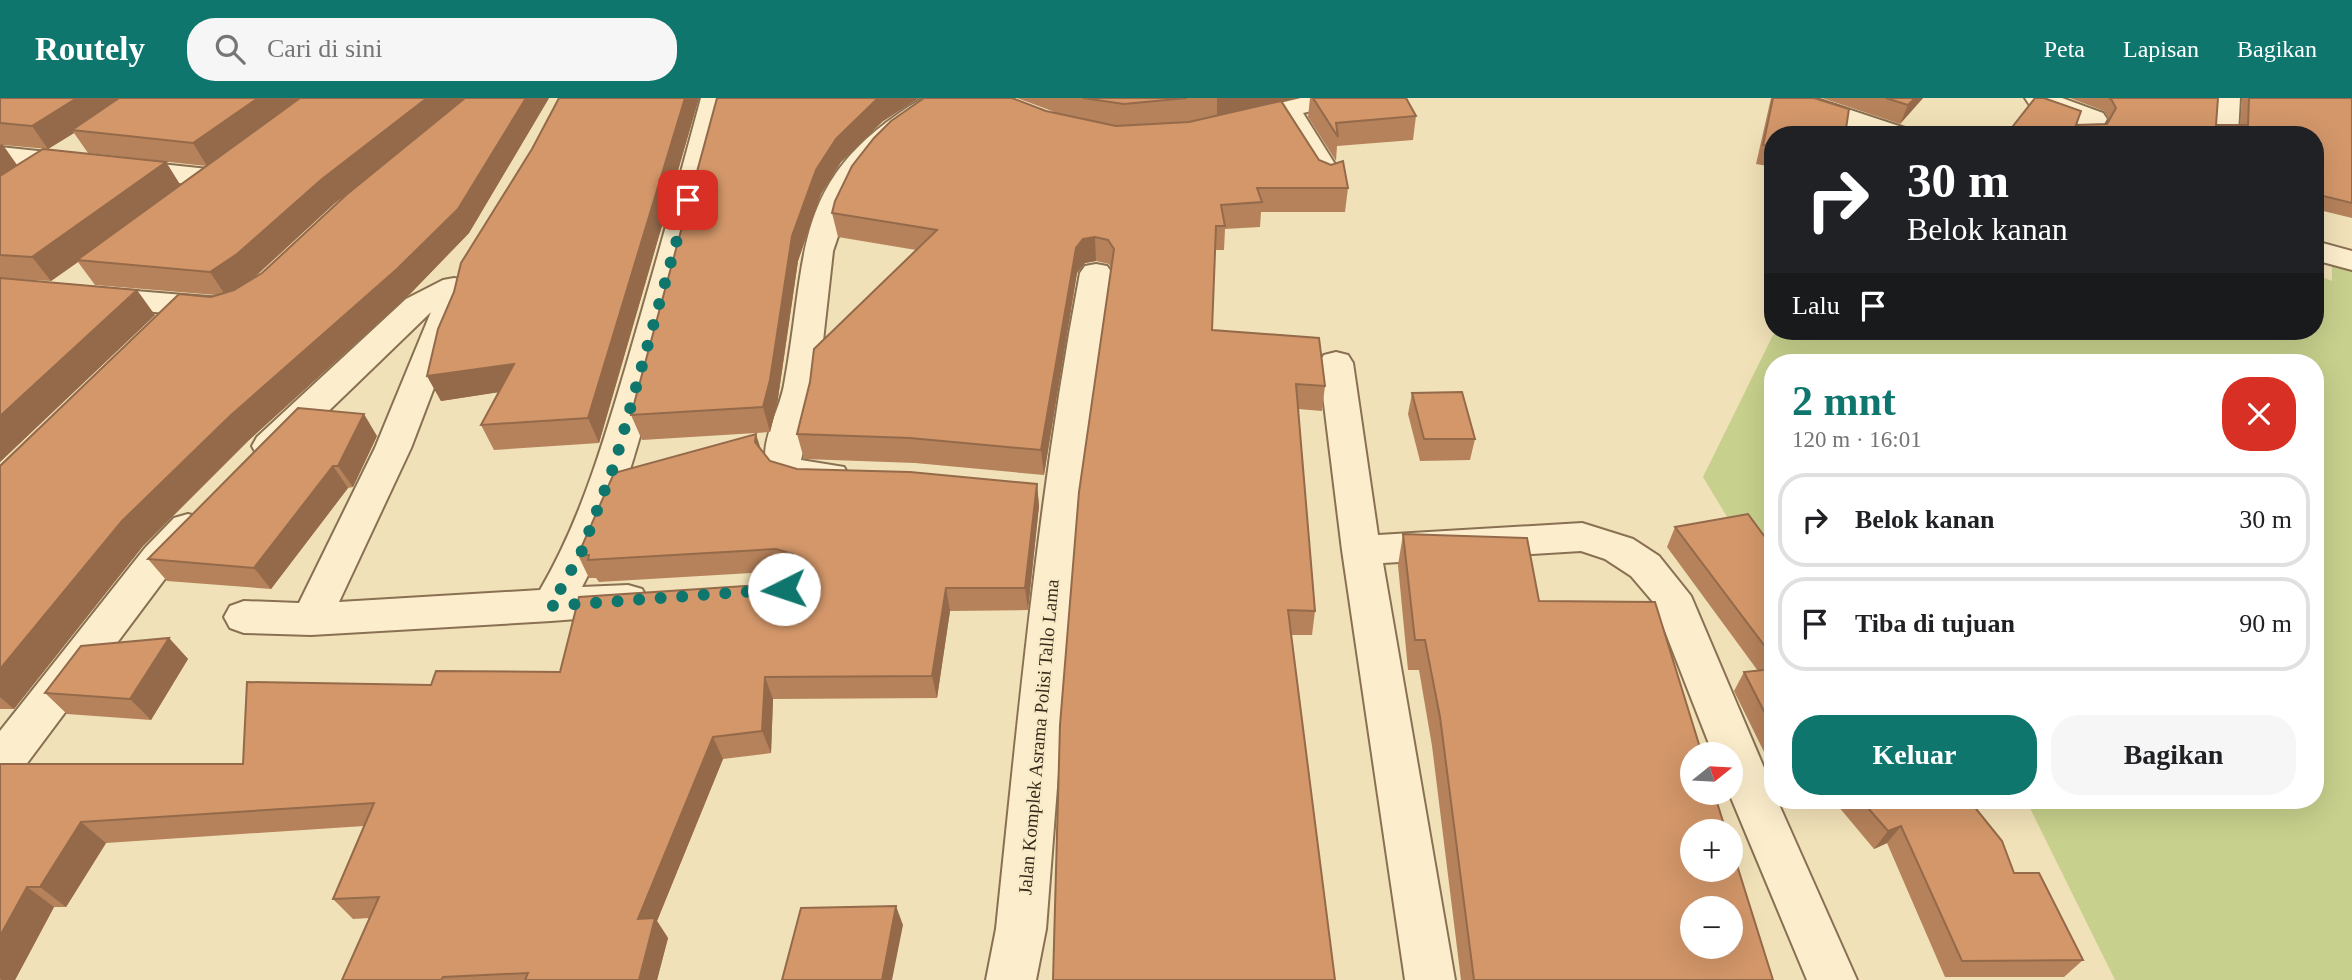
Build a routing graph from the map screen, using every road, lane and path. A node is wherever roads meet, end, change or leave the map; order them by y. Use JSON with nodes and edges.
{"nodes":[{"id":1,"x":326,"y":98,"type":"edge"},
{"id":2,"x":714,"y":98,"type":"edge"},
{"id":3,"x":942,"y":98,"type":"edge"},
{"id":4,"x":1334,"y":98,"type":"edge"},
{"id":5,"x":1788,"y":98,"type":"edge"},
{"id":6,"x":2038,"y":98,"type":"edge"},
{"id":7,"x":2227,"y":98,"type":"edge"},
{"id":8,"x":1288,"y":110,"type":"junction"},
{"id":9,"x":1871,"y":126,"type":"edge"},
{"id":10,"x":2090,"y":126,"type":"edge"},
{"id":11,"x":2225,"y":126,"type":"edge"},
{"id":12,"x":1216,"y":127,"type":"edge"},
{"id":13,"x":88,"y":140,"type":"edge"},
{"id":14,"x":0,"y":155,"type":"edge"},
{"id":15,"x":56,"y":160,"type":"junction"},
{"id":16,"x":1329,"y":177,"type":"edge"},
{"id":17,"x":214,"y":178,"type":"junction"},
{"id":18,"x":16,"y":186,"type":"edge"},
{"id":19,"x":181,"y":203,"type":"edge"},
{"id":20,"x":2324,"y":253,"type":"edge"},
{"id":21,"x":2352,"y":261,"type":"edge"},
{"id":22,"x":92,"y":270,"type":"edge"},
{"id":23,"x":1096,"y":273,"type":"dead end"},
{"id":24,"x":5,"y":294,"type":"edge"},
{"id":25,"x":59,"y":295,"type":"junction"},
{"id":26,"x":249,"y":301,"type":"edge"},
{"id":27,"x":187,"y":306,"type":"junction"},
{"id":28,"x":158,"y":334,"type":"edge"},
{"id":29,"x":1336,"y":363,"type":"dead end"},
{"id":30,"x":244,"y":472,"type":"edge"},
{"id":31,"x":863,"y":477,"type":"edge"},
{"id":32,"x":216,"y":500,"type":"edge"},
{"id":33,"x":1361,"y":550,"type":"junction"},
{"id":34,"x":661,"y":598,"type":"edge"},
{"id":35,"x":551,"y":606,"type":"junction"},
{"id":36,"x":244,"y":617,"type":"dead end"},
{"id":37,"x":312,"y":619,"type":"junction"},
{"id":38,"x":9,"y":743,"type":"edge"},
{"id":39,"x":1011,"y":980,"type":"edge"},
{"id":40,"x":1430,"y":980,"type":"edge"},
{"id":41,"x":1832,"y":980,"type":"edge"}],
"edges":[{"from":1,"to":17,"type":"street"},
{"from":2,"to":35,"type":"street"},
{"from":3,"to":31,"type":"street"},
{"from":4,"to":8,"type":"street"},
{"from":5,"to":9,"type":"street"},
{"from":6,"to":10,"type":"street"},
{"from":7,"to":11,"type":"street"},
{"from":8,"to":12,"type":"street"},
{"from":8,"to":16,"type":"street"},
{"from":13,"to":15,"type":"street"},
{"from":14,"to":15,"type":"street"},
{"from":15,"to":17,"type":"street"},
{"from":15,"to":18,"type":"street"},
{"from":17,"to":19,"type":"street"},
{"from":20,"to":21,"type":"street"},
{"from":22,"to":25,"type":"street"},
{"from":23,"to":39,"type":"street","name":"Jalan Komplek Asrama Polisi Tallo Lama"},
{"from":24,"to":25,"type":"street"},
{"from":25,"to":27,"type":"street"},
{"from":26,"to":27,"type":"street"},
{"from":27,"to":28,"type":"street"},
{"from":29,"to":33,"type":"street"},
{"from":30,"to":37,"type":"street"},
{"from":32,"to":38,"type":"street"},
{"from":33,"to":40,"type":"street"},
{"from":33,"to":41,"type":"street"},
{"from":34,"to":35,"type":"street"},
{"from":35,"to":37,"type":"street"},
{"from":36,"to":37,"type":"street"}]}
